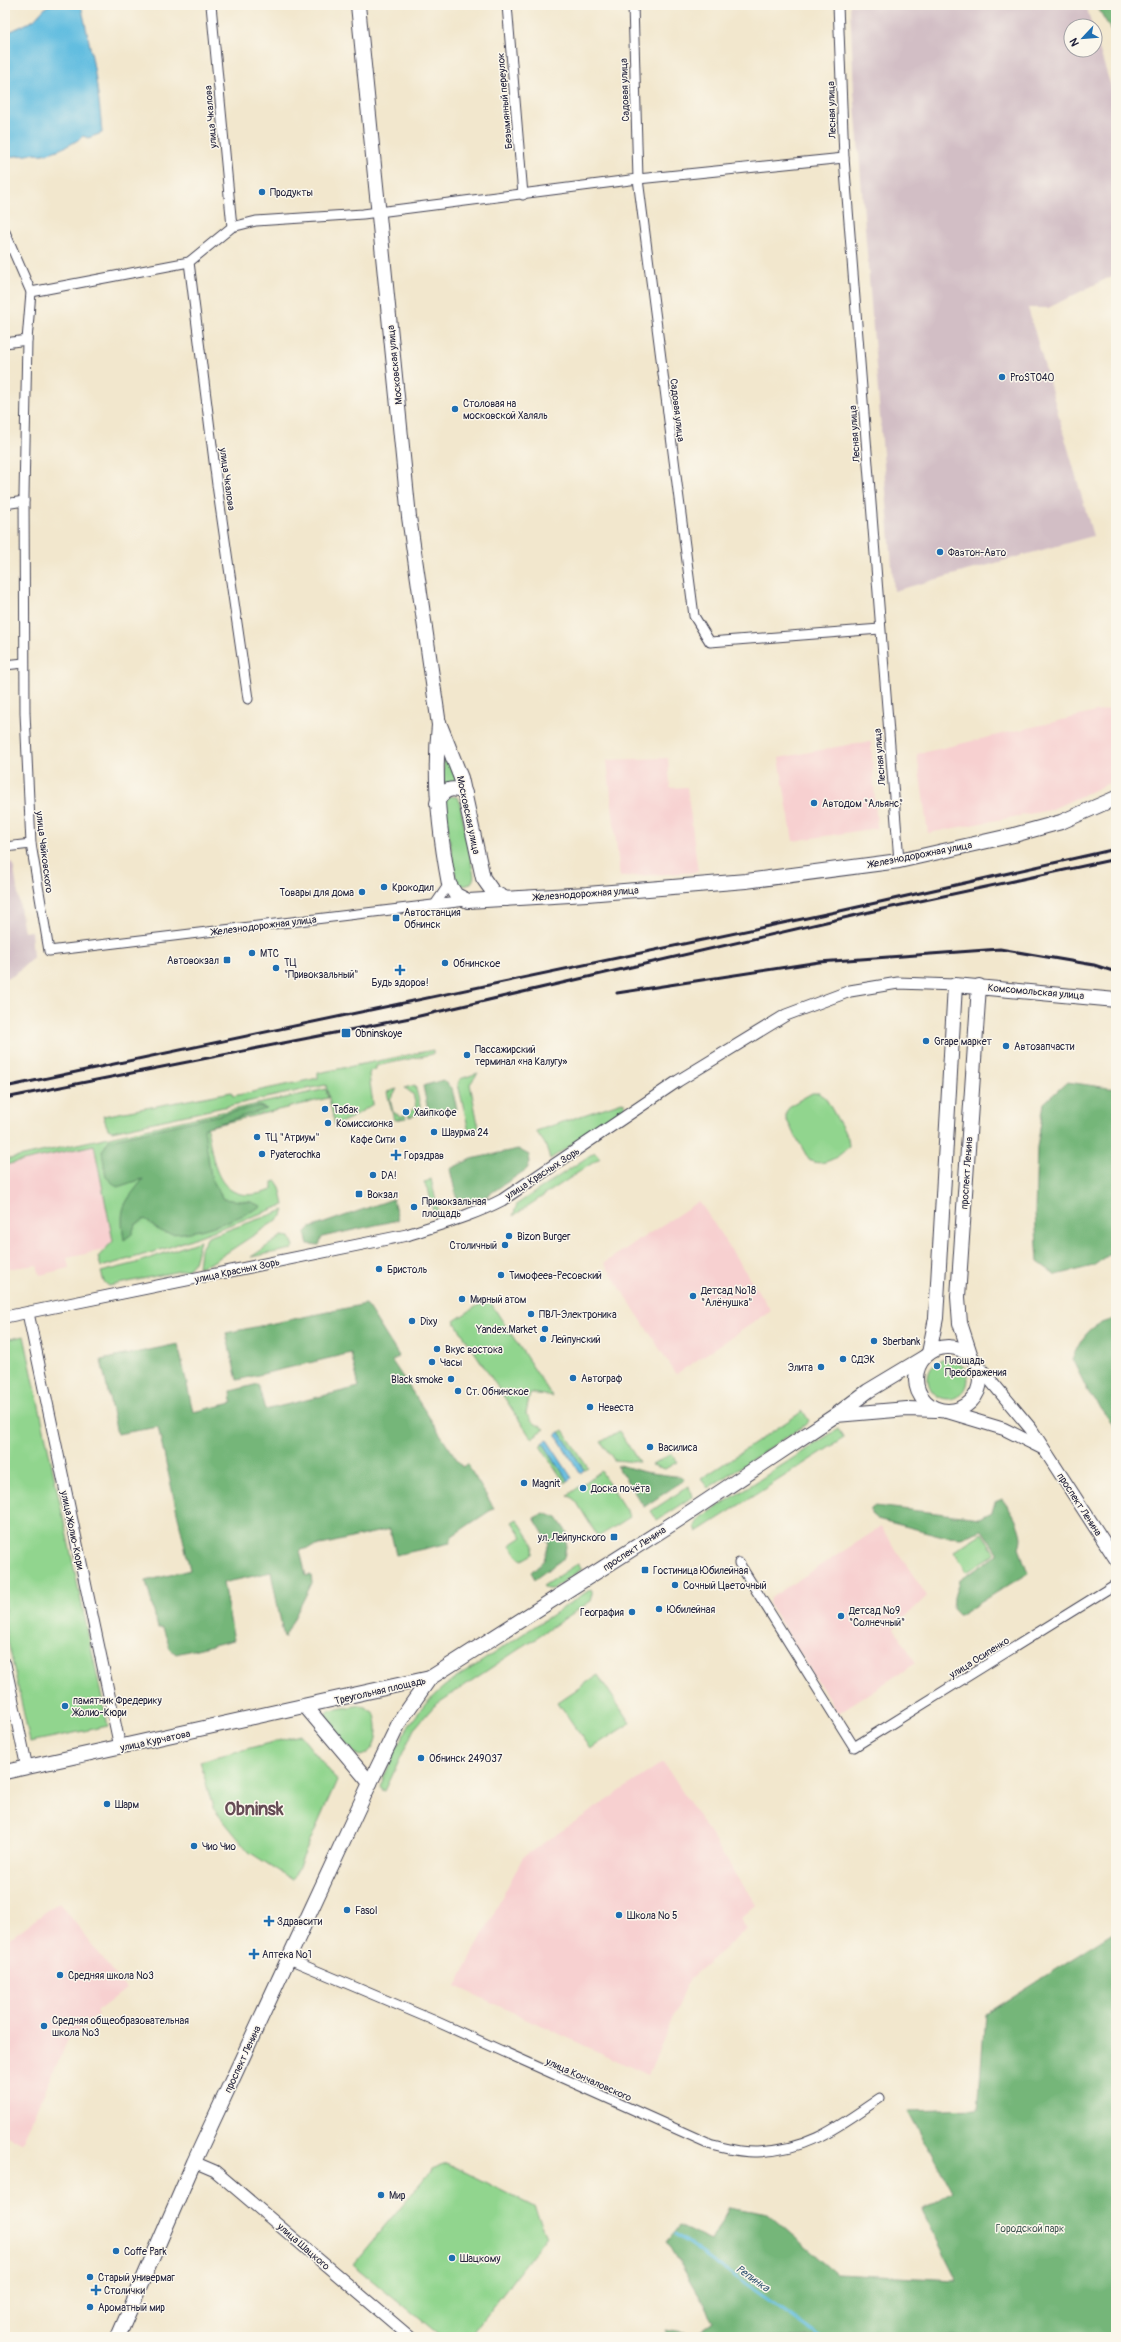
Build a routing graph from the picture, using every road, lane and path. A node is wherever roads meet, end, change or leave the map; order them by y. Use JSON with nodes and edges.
{"nodes":[{"id":1,"x":211,"y":5,"type":"edge"},
{"id":2,"x":358,"y":5,"type":"edge"},
{"id":3,"x":507,"y":5,"type":"edge"},
{"id":4,"x":632,"y":5,"type":"edge"},
{"id":5,"x":838,"y":5,"type":"edge"},
{"id":6,"x":844,"y":158,"type":"junction"},
{"id":7,"x":638,"y":179,"type":"junction"},
{"id":8,"x":523,"y":195,"type":"junction"},
{"id":9,"x":379,"y":212,"type":"junction"},
{"id":10,"x":232,"y":228,"type":"junction"},
{"id":11,"x":5,"y":232,"type":"edge"},
{"id":12,"x":189,"y":262,"type":"junction"},
{"id":13,"x":31,"y":292,"type":"junction"},
{"id":14,"x":27,"y":340,"type":"junction"},
{"id":15,"x":5,"y":343,"type":"edge"},
{"id":16,"x":24,"y":501,"type":"junction"},
{"id":17,"x":5,"y":504,"type":"edge"},
{"id":18,"x":880,"y":629,"type":"junction"},
{"id":19,"x":24,"y":663,"type":"junction"},
{"id":20,"x":5,"y":665,"type":"edge"},
{"id":21,"x":248,"y":698,"type":"dead end"},
{"id":22,"x":439,"y":725,"type":"junction"},
{"id":23,"x":465,"y":793,"type":"junction"},
{"id":24,"x":1116,"y":798,"type":"edge"},
{"id":25,"x":437,"y":803,"type":"junction"},
{"id":26,"x":31,"y":844,"type":"junction"},
{"id":27,"x":5,"y":847,"type":"edge"},
{"id":28,"x":899,"y":860,"type":"junction"},
{"id":29,"x":483,"y":878,"type":"junction"},
{"id":30,"x":450,"y":884,"type":"junction"},
{"id":31,"x":506,"y":899,"type":"junction"},
{"id":32,"x":468,"y":901,"type":"junction"},
{"id":33,"x":436,"y":903,"type":"junction"},
{"id":34,"x":49,"y":952,"type":"joint"},
{"id":35,"x":955,"y":985,"type":"junction"},
{"id":36,"x":979,"y":986,"type":"junction"},
{"id":37,"x":1116,"y":1000,"type":"edge"},
{"id":38,"x":28,"y":1312,"type":"junction"},
{"id":39,"x":5,"y":1317,"type":"edge"},
{"id":40,"x":926,"y":1355,"type":"junction"},
{"id":41,"x":974,"y":1360,"type":"junction"},
{"id":42,"x":941,"y":1410,"type":"junction"},
{"id":43,"x":836,"y":1415,"type":"junction"},
{"id":44,"x":1043,"y":1449,"type":"junction"},
{"id":45,"x":1116,"y":1560,"type":"edge"},
{"id":46,"x":739,"y":1562,"type":"dead end"},
{"id":47,"x":1116,"y":1584,"type":"edge"},
{"id":48,"x":5,"y":1664,"type":"edge"},
{"id":49,"x":430,"y":1678,"type":"junction"},
{"id":50,"x":306,"y":1707,"type":"junction"},
{"id":51,"x":120,"y":1747,"type":"junction"},
{"id":52,"x":27,"y":1768,"type":"junction"},
{"id":53,"x":5,"y":1772,"type":"edge"},
{"id":54,"x":370,"y":1783,"type":"junction"},
{"id":55,"x":289,"y":1959,"type":"junction"},
{"id":56,"x":880,"y":2098,"type":"dead end"},
{"id":57,"x":194,"y":2162,"type":"junction"},
{"id":58,"x":118,"y":2337,"type":"edge"},
{"id":59,"x":410,"y":2337,"type":"edge"}],
"edges":[{"from":1,"to":10,"type":"street","name":"улица Чкалова"},
{"from":2,"to":9,"type":"main road","name":"Московская улица"},
{"from":3,"to":8,"type":"street","name":"Безымянный переулок"},
{"from":4,"to":7,"type":"street","name":"Садовая улица"},
{"from":5,"to":6,"type":"street","name":"Лесная улица"},
{"from":6,"to":7,"type":"street"},
{"from":6,"to":18,"type":"street","name":"Лесная улица"},
{"from":7,"to":8,"type":"street"},
{"from":7,"to":18,"type":"street","name":"Садовая улица"},
{"from":8,"to":9,"type":"street"},
{"from":9,"to":10,"type":"street"},
{"from":9,"to":22,"type":"main road","name":"Московская улица"},
{"from":10,"to":12,"type":"street"},
{"from":11,"to":13,"type":"street","name":"улица Чайковского"},
{"from":12,"to":13,"type":"street"},
{"from":12,"to":21,"type":"street","name":"улица Чкалова"},
{"from":13,"to":14,"type":"street","name":"улица Чайковского"},
{"from":14,"to":15,"type":"street"},
{"from":14,"to":16,"type":"street","name":"улица Чайковского"},
{"from":16,"to":17,"type":"street"},
{"from":16,"to":19,"type":"street","name":"улица Чайковского"},
{"from":18,"to":28,"type":"street","name":"Лесная улица"},
{"from":19,"to":20,"type":"street"},
{"from":19,"to":26,"type":"street","name":"улица Чайковского"},
{"from":22,"to":23,"type":"main road","name":"Московская улица"},
{"from":22,"to":25,"type":"main road","name":"Московская улица"},
{"from":23,"to":25,"type":"main road"},
{"from":23,"to":29,"type":"main road","name":"Московская улица"},
{"from":24,"to":28,"type":"main road","name":"Железнодорожная улица"},
{"from":25,"to":30,"type":"main road","name":"Московская улица"},
{"from":26,"to":27,"type":"street"},
{"from":26,"to":34,"type":"street","name":"улица Чайковского"},
{"from":28,"to":31,"type":"main road","name":"Железнодорожная улица"},
{"from":29,"to":31,"type":"main road","name":"Московская улица"},
{"from":29,"to":32,"type":"main road"},
{"from":30,"to":32,"type":"main road"},
{"from":30,"to":33,"type":"street"},
{"from":31,"to":32,"type":"main road","name":"Железнодорожная улица"},
{"from":32,"to":33,"type":"street","name":"Железнодорожная улица"},
{"from":33,"to":34,"type":"street","name":"Железнодорожная улица"},
{"from":35,"to":36,"type":"main road","name":"Комсомольская улица"},
{"from":35,"to":38,"type":"street","name":"улица Красных Зорь"},
{"from":35,"to":40,"type":"main road"},
{"from":36,"to":37,"type":"main road","name":"Комсомольская улица"},
{"from":36,"to":41,"type":"main road","name":"проспект Ленина"},
{"from":38,"to":39,"type":"street","name":"улица Красных Зорь"},
{"from":38,"to":51,"type":"street","name":"улица Жолио-Кюри"},
{"from":40,"to":41,"type":"main road"},
{"from":40,"to":42,"type":"main road"},
{"from":40,"to":43,"type":"main road","name":"проспект Ленина"},
{"from":41,"to":42,"type":"main road"},
{"from":41,"to":44,"type":"main road","name":"проспект Ленина"},
{"from":42,"to":43,"type":"main road","name":"проспект Ленина"},
{"from":42,"to":44,"type":"main road","name":"проспект Ленина"},
{"from":43,"to":49,"type":"main road","name":"проспект Ленина"},
{"from":44,"to":45,"type":"main road","name":"проспект Ленина"},
{"from":46,"to":47,"type":"street","name":"улица Осипенко"},
{"from":48,"to":52,"type":"street"},
{"from":49,"to":50,"type":"main road","name":"Треугольная площадь"},
{"from":49,"to":54,"type":"main road","name":"Треугольная площадь"},
{"from":50,"to":51,"type":"main road","name":"улица Курчатова"},
{"from":50,"to":54,"type":"main road"},
{"from":51,"to":52,"type":"main road","name":"улица Курчатова"},
{"from":52,"to":53,"type":"main road","name":"улица Курчатова"},
{"from":54,"to":55,"type":"main road","name":"проспект Ленина"},
{"from":55,"to":56,"type":"street","name":"улица Кончаловского"},
{"from":55,"to":57,"type":"main road","name":"проспект Ленина"},
{"from":57,"to":58,"type":"main road","name":"проспект Ленина"},
{"from":57,"to":59,"type":"street","name":"улица Шацкого"}]}
